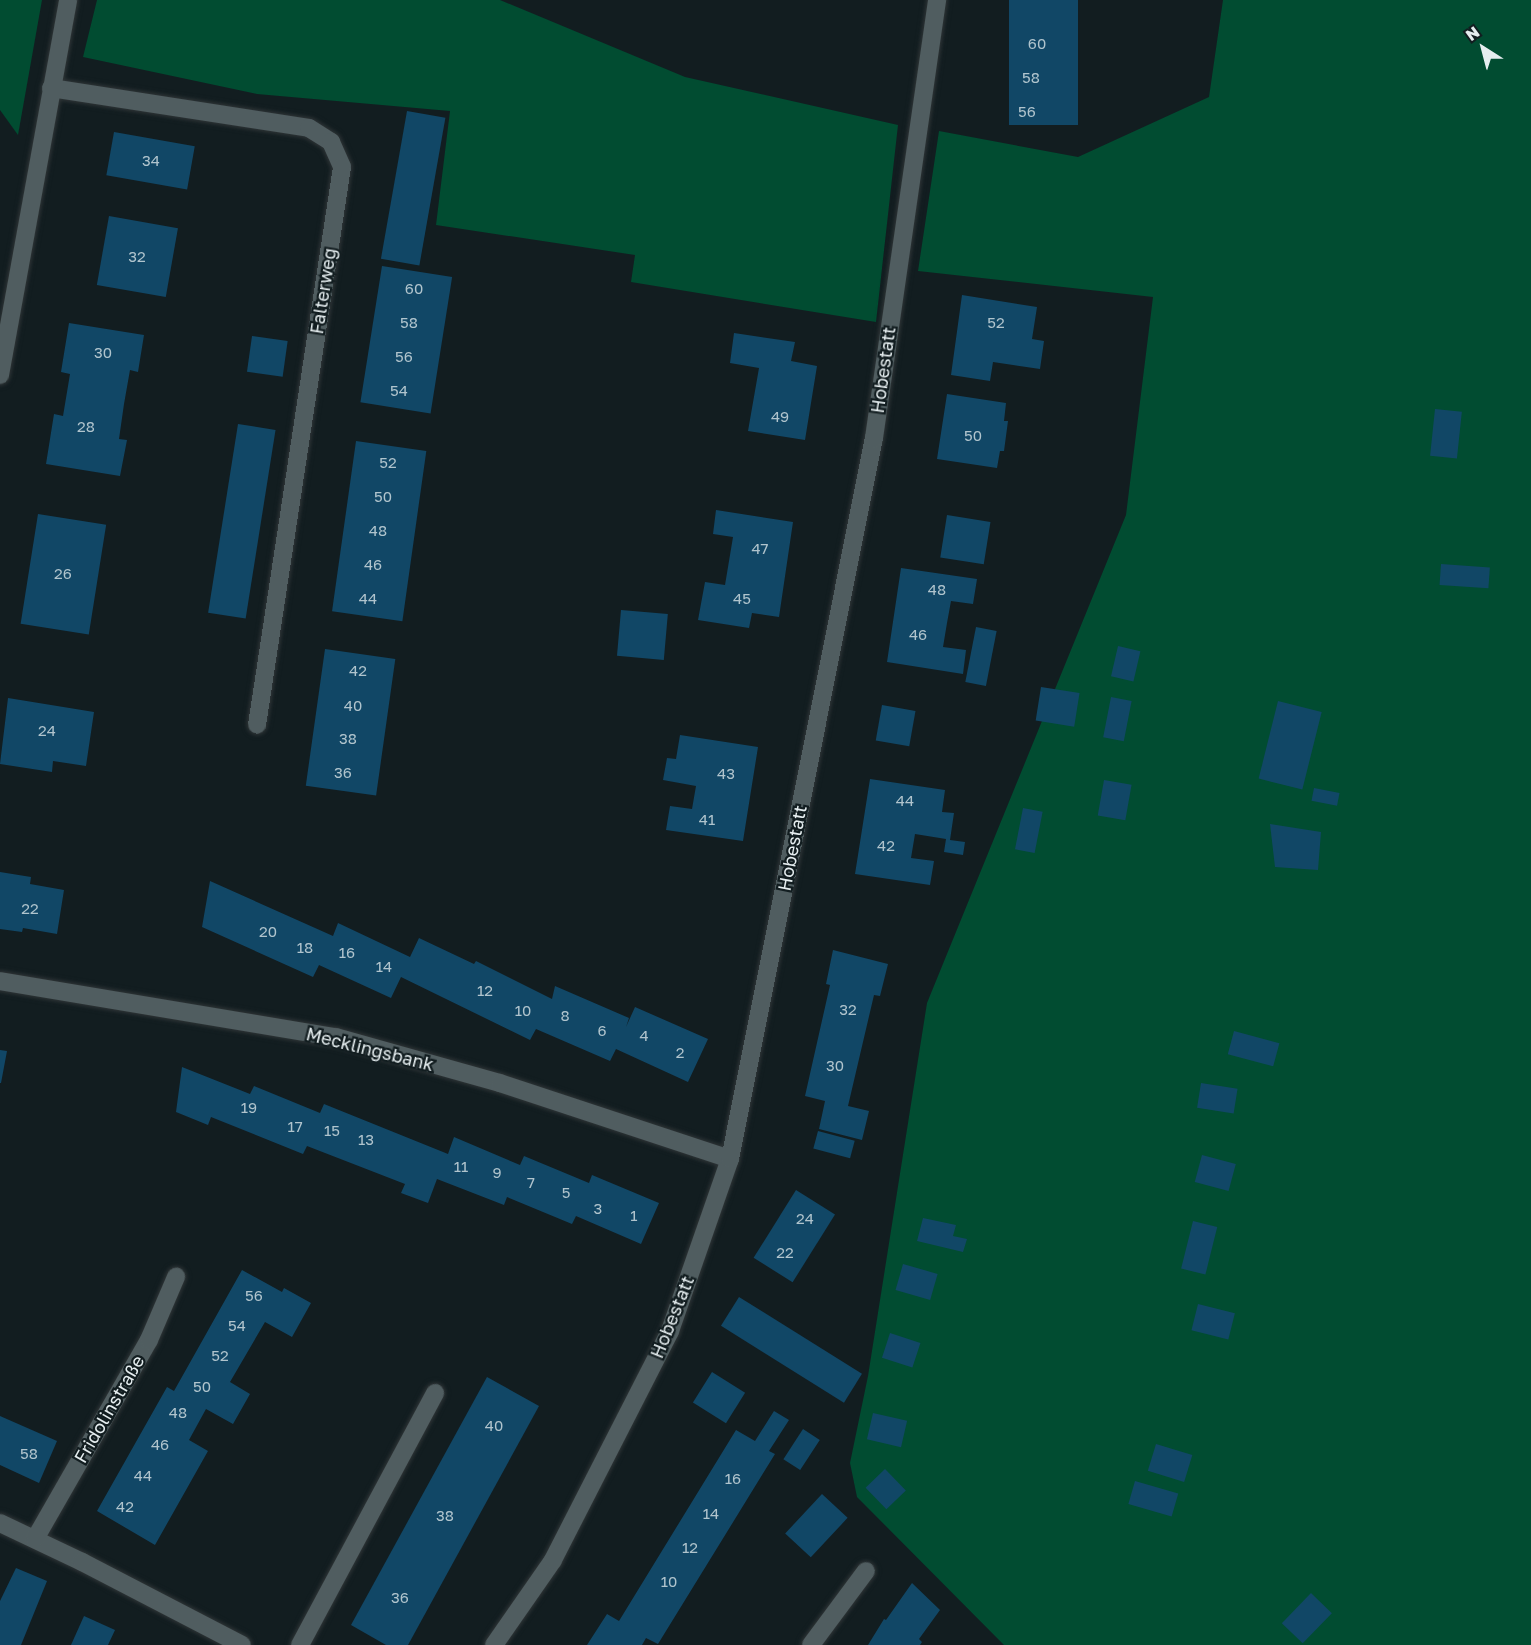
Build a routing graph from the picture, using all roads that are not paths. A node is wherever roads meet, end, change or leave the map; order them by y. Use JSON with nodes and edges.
{"nodes":[{"id":1,"x":68,"y":0,"type":"edge"},
{"id":2,"x":937,"y":0,"type":"edge"},
{"id":3,"x":51,"y":88,"type":"junction"},
{"id":4,"x":0,"y":375,"type":"edge"},
{"id":5,"x":258,"y":725,"type":"dead end"},
{"id":6,"x":0,"y":981,"type":"edge"},
{"id":7,"x":730,"y":1159,"type":"junction"},
{"id":8,"x":177,"y":1277,"type":"dead end"},
{"id":9,"x":435,"y":1393,"type":"dead end"},
{"id":10,"x":0,"y":1523,"type":"edge"},
{"id":11,"x":35,"y":1539,"type":"junction"},
{"id":12,"x":867,"y":1571,"type":"dead end"},
{"id":13,"x":242,"y":1645,"type":"edge"},
{"id":14,"x":300,"y":1645,"type":"edge"},
{"id":15,"x":494,"y":1645,"type":"edge"},
{"id":16,"x":811,"y":1645,"type":"edge"}],
"edges":[{"from":1,"to":3,"type":"street"},
{"from":2,"to":7,"type":"street","name":"Hobestatt"},
{"from":3,"to":4,"type":"street"},
{"from":3,"to":5,"type":"street","name":"Falterweg"},
{"from":6,"to":7,"type":"street","name":"Mecklingsbank"},
{"from":7,"to":15,"type":"street","name":"Hobestatt"},
{"from":8,"to":11,"type":"street","name":"Fridolinstraße"},
{"from":9,"to":14,"type":"street"},
{"from":10,"to":11,"type":"street"},
{"from":11,"to":13,"type":"street"},
{"from":12,"to":16,"type":"street"}]}
